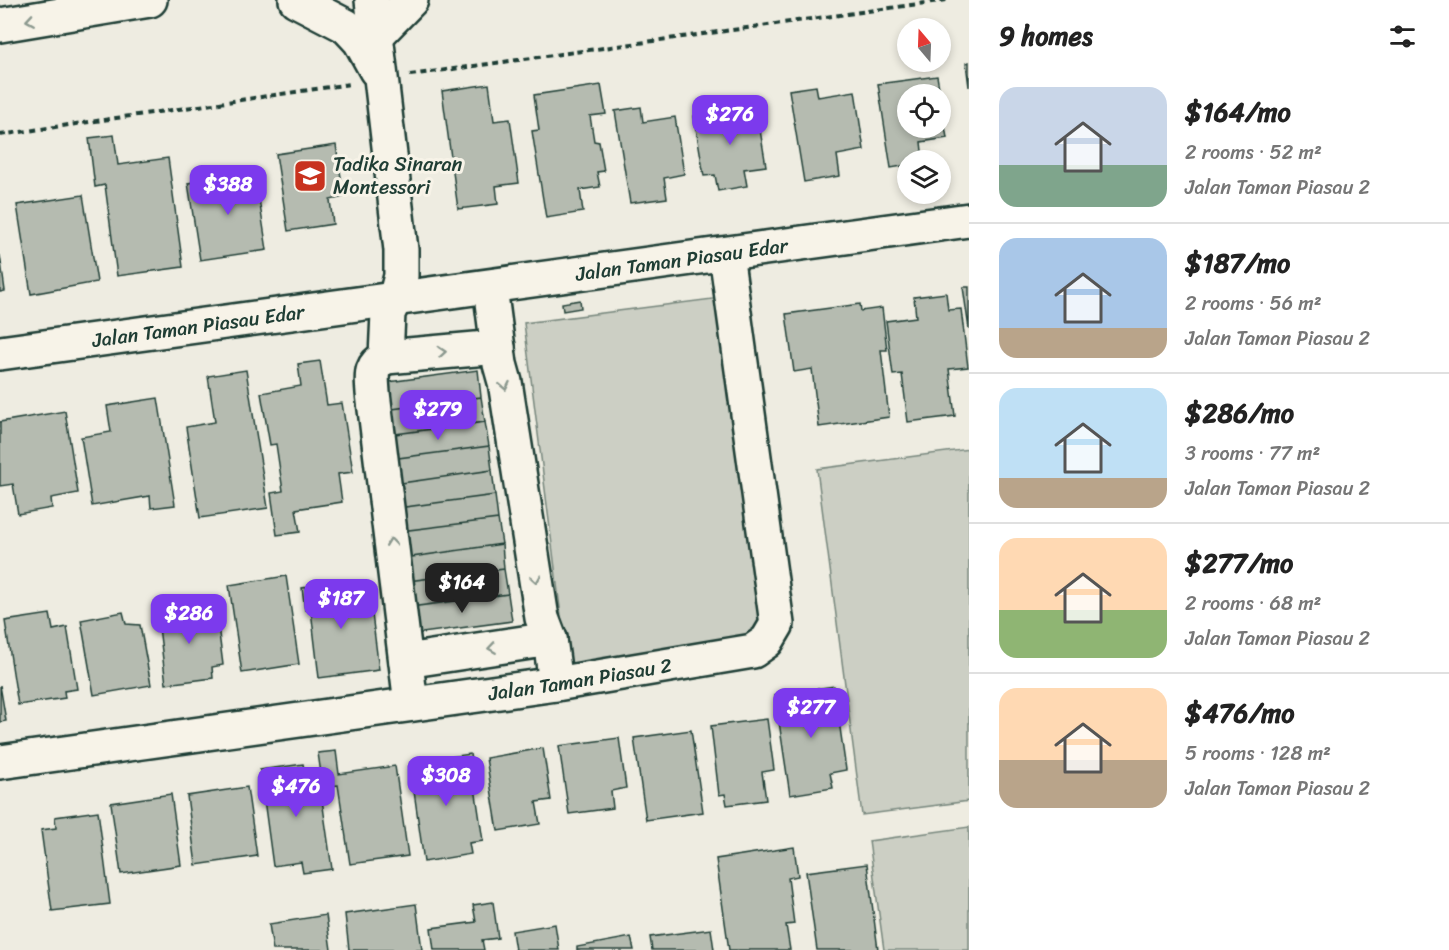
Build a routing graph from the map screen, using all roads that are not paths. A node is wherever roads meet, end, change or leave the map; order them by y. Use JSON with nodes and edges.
{"nodes":[{"id":1,"x":150,"y":0,"type":"edge"},
{"id":2,"x":296,"y":0,"type":"edge"},
{"id":3,"x":372,"y":0,"type":"edge"},
{"id":4,"x":411,"y":0,"type":"edge"},
{"id":5,"x":0,"y":25,"type":"edge"},
{"id":6,"x":377,"y":35,"type":"junction"},
{"id":7,"x":381,"y":80,"type":"junction"},
{"id":8,"x":969,"y":220,"type":"edge"},
{"id":9,"x":726,"y":254,"type":"junction"},
{"id":10,"x":490,"y":287,"type":"junction"},
{"id":11,"x":395,"y":299,"type":"junction"},
{"id":12,"x":498,"y":347,"type":"junction"},
{"id":13,"x":0,"y":353,"type":"edge"},
{"id":14,"x":386,"y":357,"type":"junction"},
{"id":15,"x":550,"y":639,"type":"junction"},
{"id":16,"x":406,"y":661,"type":"junction"},
{"id":17,"x":556,"y":684,"type":"junction"},
{"id":18,"x":411,"y":704,"type":"junction"},
{"id":19,"x":0,"y":762,"type":"edge"}],
"edges":[{"from":1,"to":5,"type":"street","one_way":true},
{"from":2,"to":7,"type":"street"},
{"from":3,"to":6,"type":"street"},
{"from":4,"to":6,"type":"street"},
{"from":6,"to":7,"type":"street"},
{"from":7,"to":11,"type":"street"},
{"from":8,"to":9,"type":"street","name":"Jalan Taman Piasau Edar"},
{"from":9,"to":10,"type":"street","name":"Jalan Taman Piasau Edar"},
{"from":9,"to":17,"type":"street","name":"Jalan Taman Piasau 2"},
{"from":10,"to":11,"type":"street","name":"Jalan Taman Piasau Edar"},
{"from":10,"to":12,"type":"street"},
{"from":11,"to":13,"type":"street","name":"Jalan Taman Piasau Edar"},
{"from":11,"to":14,"type":"street"},
{"from":14,"to":12,"type":"street","one_way":true},
{"from":12,"to":15,"type":"street","one_way":true},
{"from":16,"to":14,"type":"street","one_way":true},
{"from":15,"to":16,"type":"street","one_way":true},
{"from":15,"to":17,"type":"street"},
{"from":16,"to":18,"type":"street"},
{"from":17,"to":18,"type":"street","name":"Jalan Taman Piasau 2"},
{"from":18,"to":19,"type":"street","name":"Jalan Taman Piasau 2"}]}
